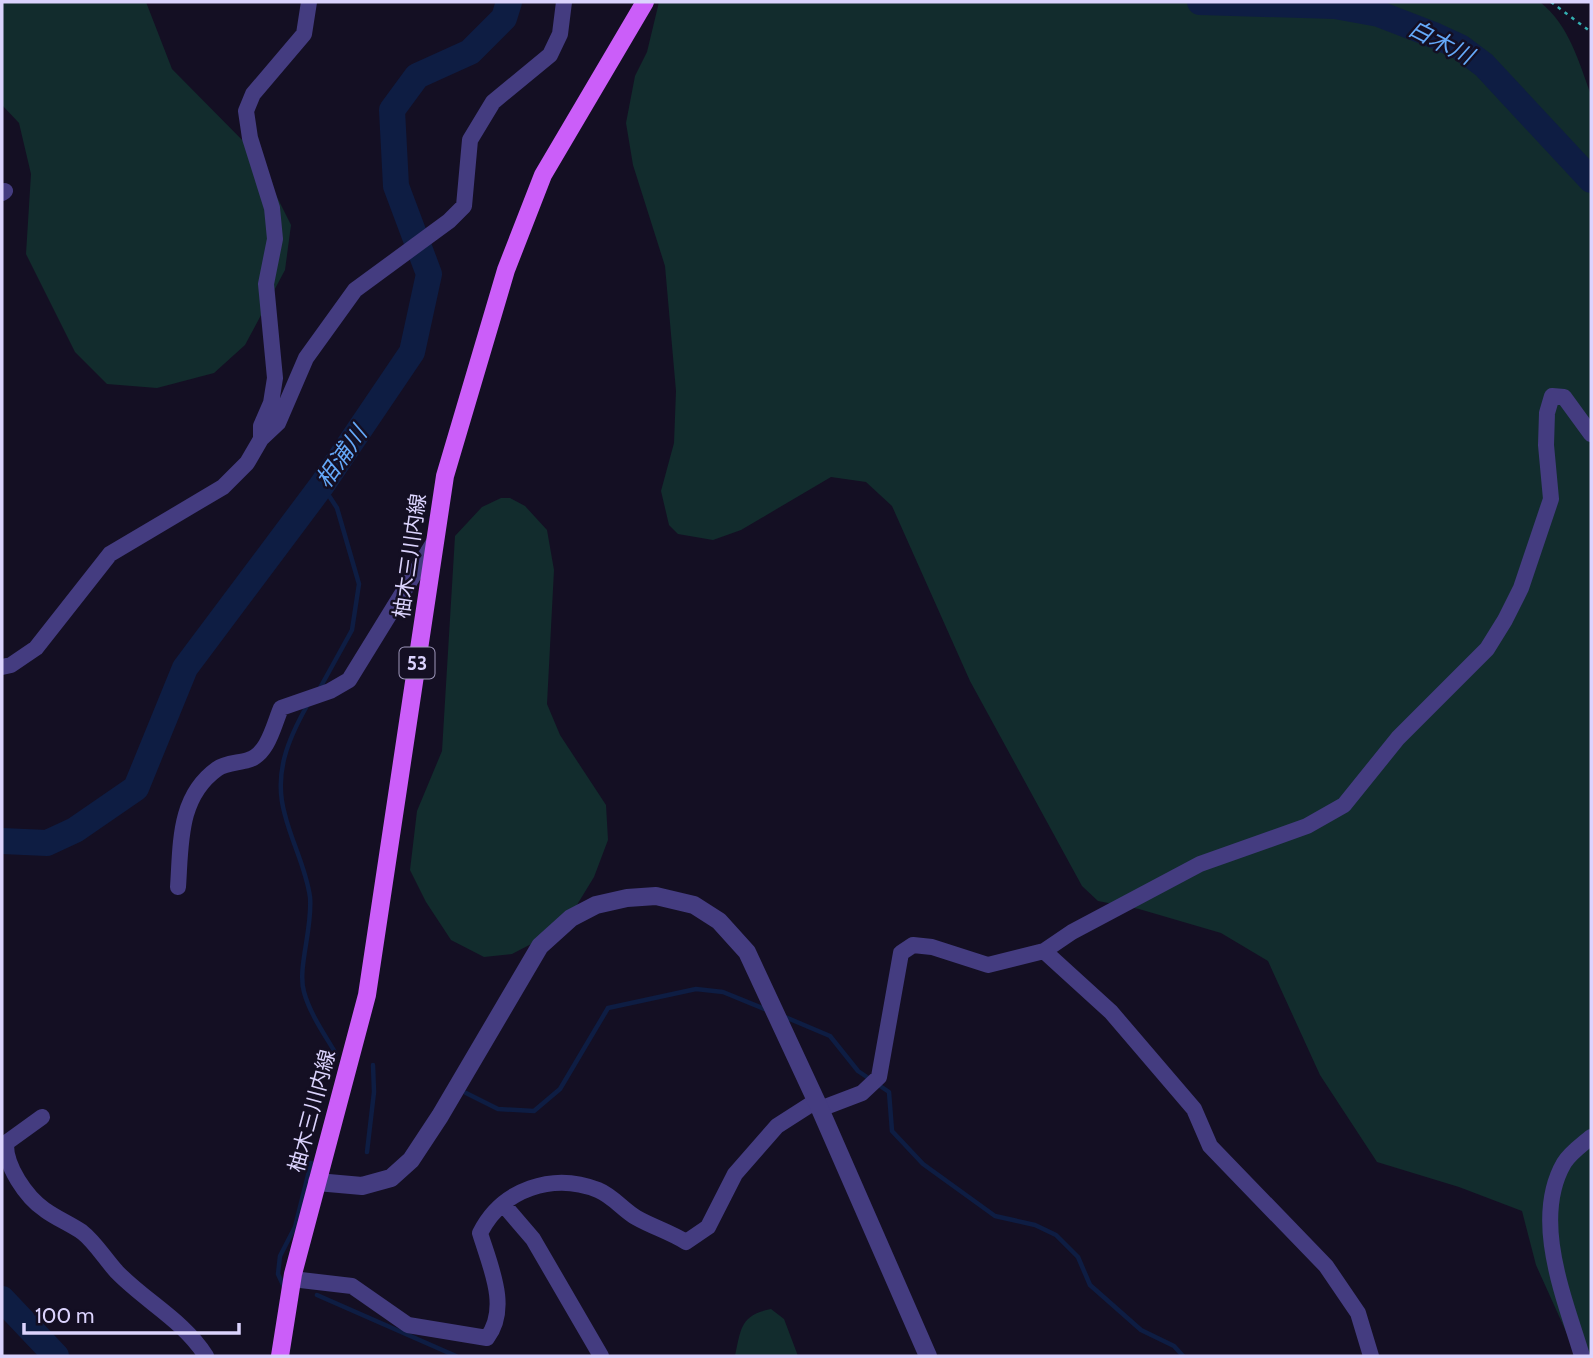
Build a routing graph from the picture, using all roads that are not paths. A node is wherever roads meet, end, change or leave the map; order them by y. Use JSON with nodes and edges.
{"nodes":[{"id":1,"x":309,"y":2,"type":"edge"},
{"id":2,"x":564,"y":2,"type":"edge"},
{"id":3,"x":645,"y":2,"type":"edge"},
{"id":4,"x":1591,"y":434,"type":"edge"},
{"id":5,"x":261,"y":439,"type":"junction"},
{"id":6,"x":436,"y":540,"type":"junction"},
{"id":7,"x":2,"y":667,"type":"edge"},
{"id":8,"x":178,"y":887,"type":"dead end"},
{"id":9,"x":1044,"y":951,"type":"junction"},
{"id":10,"x":818,"y":1105,"type":"junction"},
{"id":11,"x":42,"y":1117,"type":"dead end"},
{"id":12,"x":1591,"y":1137,"type":"edge"},
{"id":13,"x":2,"y":1168,"type":"edge"},
{"id":14,"x":16,"y":1177,"type":"junction"},
{"id":15,"x":317,"y":1182,"type":"junction"},
{"id":16,"x":503,"y":1205,"type":"junction"},
{"id":17,"x":292,"y":1279,"type":"junction"},
{"id":18,"x":206,"y":1356,"type":"edge"},
{"id":19,"x":280,"y":1356,"type":"edge"},
{"id":20,"x":601,"y":1356,"type":"edge"},
{"id":21,"x":928,"y":1356,"type":"edge"},
{"id":22,"x":1371,"y":1356,"type":"edge"},
{"id":23,"x":1582,"y":1356,"type":"edge"}],
"edges":[{"from":1,"to":5,"type":"street"},
{"from":2,"to":5,"type":"street"},
{"from":3,"to":6,"type":"main road","name":"柚木三川内線","number":"53"},
{"from":4,"to":9,"type":"street"},
{"from":5,"to":7,"type":"street"},
{"from":6,"to":8,"type":"street"},
{"from":6,"to":15,"type":"main road","name":"柚木三川内線","number":"53"},
{"from":9,"to":10,"type":"street"},
{"from":9,"to":22,"type":"street"},
{"from":10,"to":15,"type":"street"},
{"from":10,"to":16,"type":"street"},
{"from":10,"to":21,"type":"street"},
{"from":11,"to":14,"type":"street"},
{"from":12,"to":23,"type":"street"},
{"from":13,"to":14,"type":"street"},
{"from":14,"to":18,"type":"street"},
{"from":15,"to":17,"type":"main road","name":"柚木三川内線","number":"53"},
{"from":16,"to":17,"type":"street"},
{"from":16,"to":20,"type":"street"},
{"from":17,"to":19,"type":"main road","name":"柚木三川内線","number":"53"}]}
